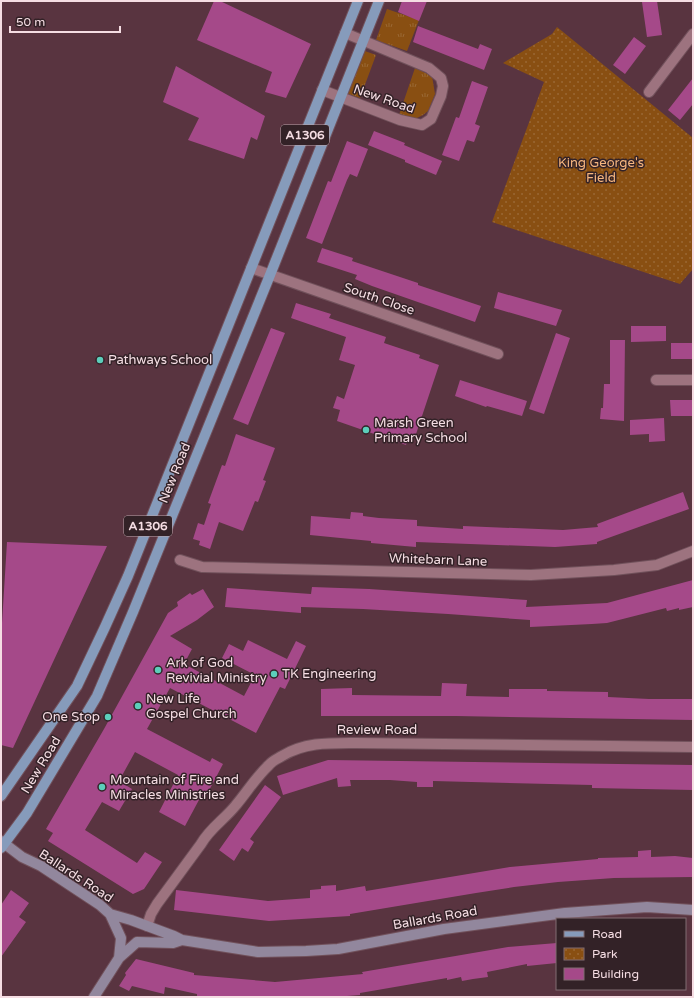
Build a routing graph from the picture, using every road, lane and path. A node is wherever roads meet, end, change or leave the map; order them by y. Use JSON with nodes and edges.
{"nodes":[{"id":1,"x":358,"y":1,"type":"edge"},
{"id":2,"x":379,"y":1,"type":"edge"},
{"id":3,"x":345,"y":33,"type":"junction"},
{"id":4,"x":693,"y":34,"type":"edge"},
{"id":5,"x":364,"y":41,"type":"junction"},
{"id":6,"x":322,"y":90,"type":"junction"},
{"id":7,"x":649,"y":92,"type":"dead end"},
{"id":8,"x":341,"y":98,"type":"junction"},
{"id":9,"x":251,"y":268,"type":"junction"},
{"id":10,"x":270,"y":275,"type":"junction"},
{"id":11,"x":498,"y":354,"type":"dead end"},
{"id":12,"x":656,"y":380,"type":"dead end"},
{"id":13,"x":693,"y":380,"type":"edge"},
{"id":14,"x":693,"y":552,"type":"edge"},
{"id":15,"x":180,"y":560,"type":"dead end"},
{"id":16,"x":693,"y":747,"type":"edge"},
{"id":17,"x":1,"y":796,"type":"edge"},
{"id":18,"x":2,"y":844,"type":"edge"},
{"id":19,"x":693,"y":910,"type":"edge"},
{"id":20,"x":110,"y":914,"type":"junction"},
{"id":21,"x":147,"y":926,"type":"junction"},
{"id":22,"x":182,"y":940,"type":"junction"},
{"id":23,"x":120,"y":958,"type":"junction"},
{"id":24,"x":94,"y":997,"type":"edge"}],
"edges":[{"from":1,"to":3,"type":"main road","name":"New Road","number":"A1306"},
{"from":2,"to":5,"type":"main road","name":"New Road","number":"A1306"},
{"from":3,"to":5,"type":"street","name":"New Road"},
{"from":3,"to":6,"type":"main road","name":"New Road","number":"A1306"},
{"from":4,"to":7,"type":"street"},
{"from":5,"to":8,"type":"main road","name":"New Road","number":"A1306"},
{"from":5,"to":8,"type":"street","name":"New Road"},
{"from":6,"to":8,"type":"street","name":"New Road"},
{"from":6,"to":9,"type":"main road","name":"New Road","number":"A1306"},
{"from":8,"to":10,"type":"main road","name":"New Road","number":"A1306"},
{"from":9,"to":10,"type":"street","name":"South Close"},
{"from":9,"to":17,"type":"main road","name":"New Road","number":"A1306"},
{"from":10,"to":11,"type":"street","name":"South Close"},
{"from":10,"to":18,"type":"main road","name":"New Road","number":"A1306"},
{"from":12,"to":13,"type":"street"},
{"from":14,"to":15,"type":"street","name":"Whitebarn Lane"},
{"from":16,"to":21,"type":"street","name":"Review Road"},
{"from":18,"to":20,"type":"main road","name":"Ballards Road"},
{"from":19,"to":22,"type":"main road","name":"Ballards Road"},
{"from":20,"to":21,"type":"main road","name":"Ballards Road"},
{"from":20,"to":23,"type":"main road"},
{"from":21,"to":22,"type":"main road","name":"Ballards Road"},
{"from":22,"to":23,"type":"main road","name":"Ballards Road"},
{"from":23,"to":24,"type":"main road","name":"Ballards Road"}]}
